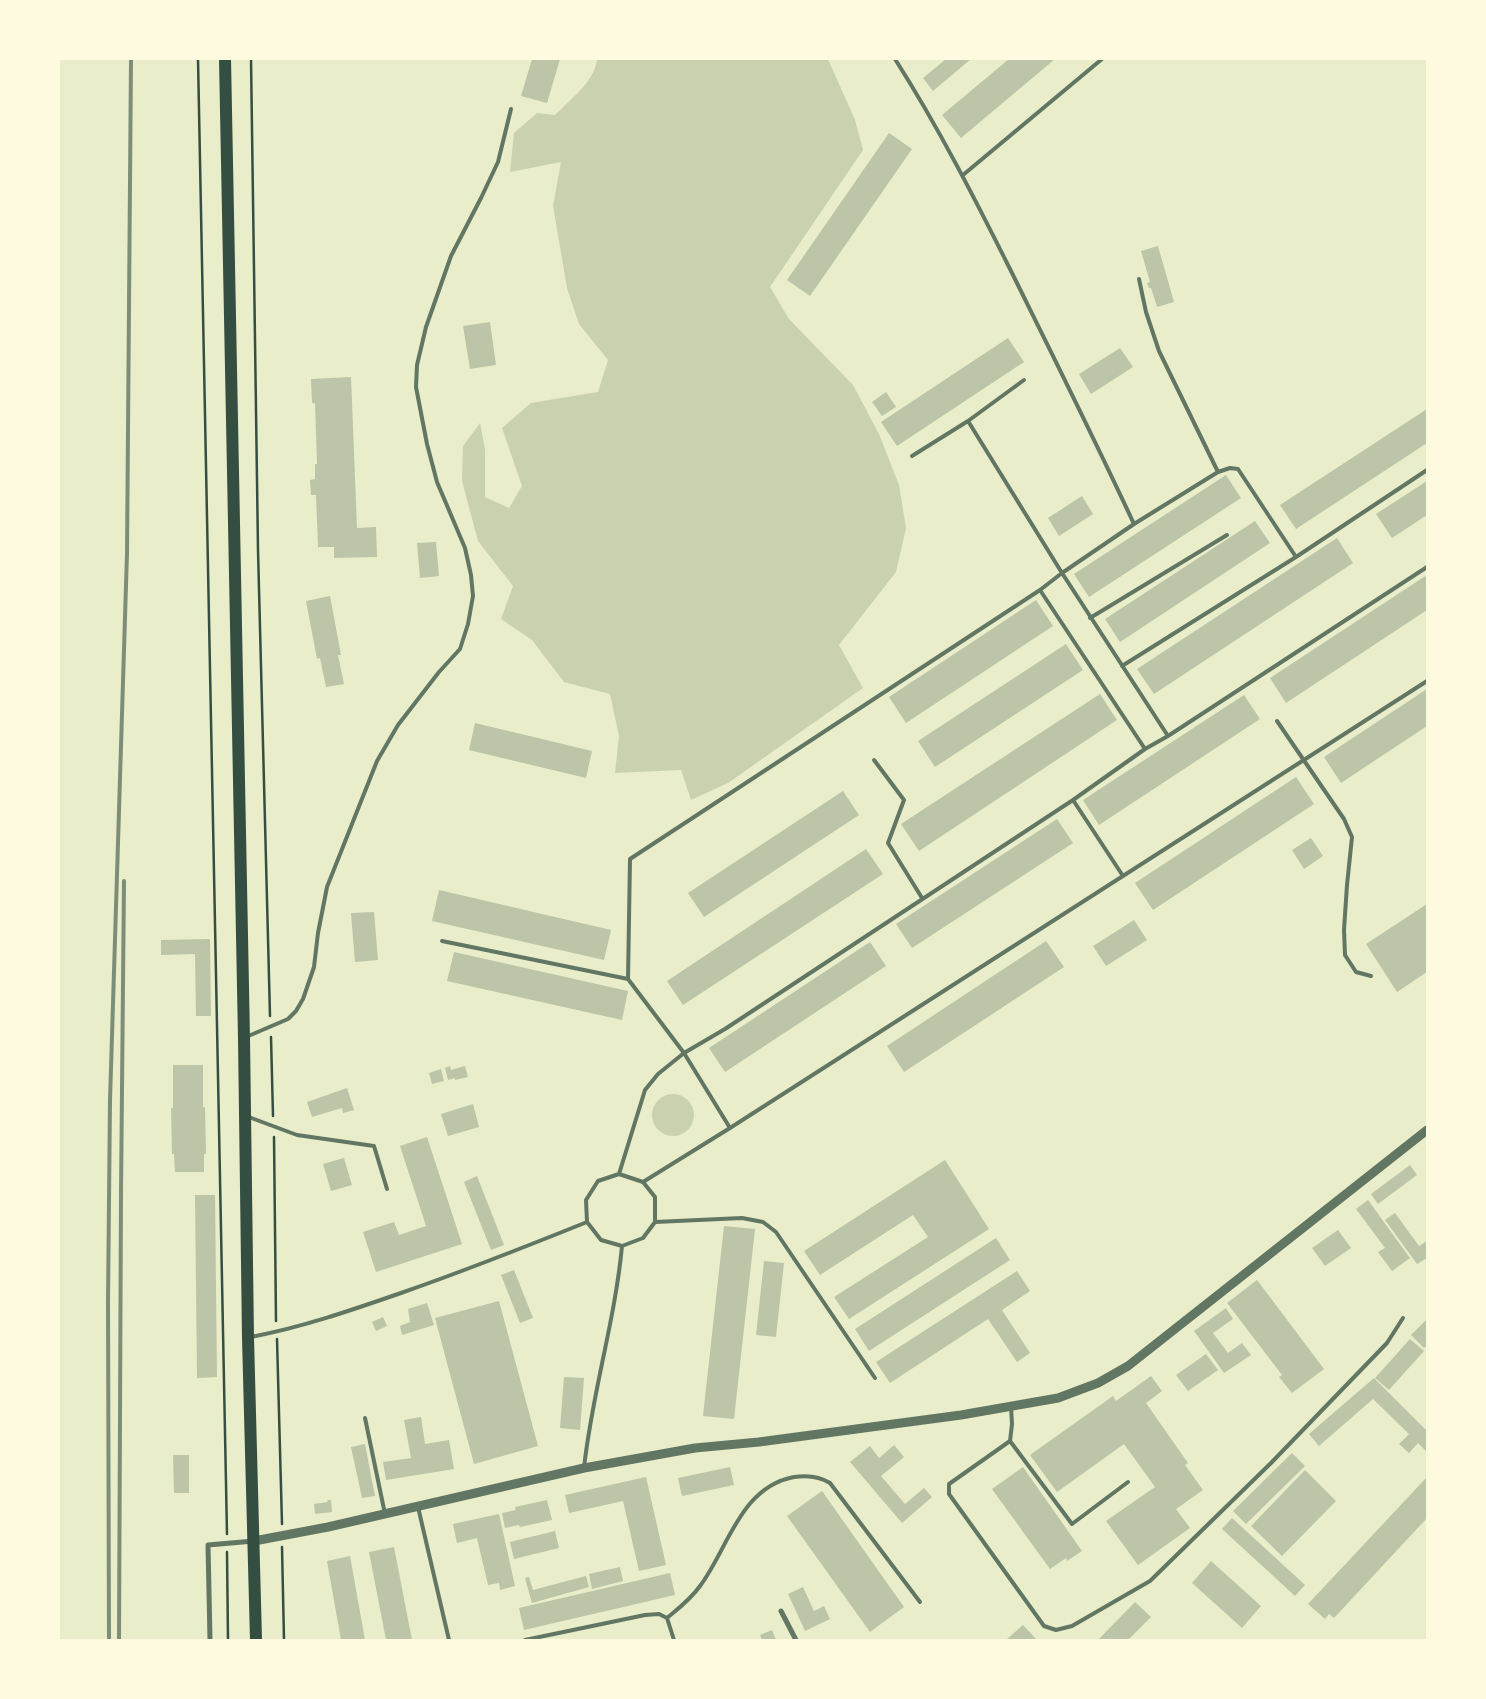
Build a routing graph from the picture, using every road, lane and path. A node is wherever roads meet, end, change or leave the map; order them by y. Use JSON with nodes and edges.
{"nodes":[{"id":1,"x":198,"y":59,"type":"edge"},
{"id":2,"x":225,"y":59,"type":"edge"},
{"id":3,"x":251,"y":59,"type":"edge"},
{"id":4,"x":894,"y":59,"type":"edge"},
{"id":5,"x":1102,"y":59,"type":"edge"},
{"id":6,"x":511,"y":109,"type":"dead end"},
{"id":7,"x":963,"y":175,"type":"junction"},
{"id":8,"x":1139,"y":279,"type":"dead end"},
{"id":9,"x":1024,"y":380,"type":"dead end"},
{"id":10,"x":968,"y":421,"type":"junction"},
{"id":11,"x":912,"y":456,"type":"dead end"},
{"id":12,"x":1427,"y":470,"type":"edge"},
{"id":13,"x":1218,"y":472,"type":"junction"},
{"id":14,"x":1134,"y":524,"type":"junction"},
{"id":15,"x":1227,"y":535,"type":"dead end"},
{"id":16,"x":1296,"y":557,"type":"junction"},
{"id":17,"x":1427,"y":567,"type":"edge"},
{"id":18,"x":1062,"y":573,"type":"junction"},
{"id":19,"x":1040,"y":590,"type":"junction"},
{"id":20,"x":1090,"y":618,"type":"junction"},
{"id":21,"x":1122,"y":666,"type":"junction"},
{"id":22,"x":1427,"y":680,"type":"edge"},
{"id":23,"x":1278,"y":721,"type":"dead end"},
{"id":24,"x":1168,"y":736,"type":"junction"},
{"id":25,"x":1145,"y":749,"type":"junction"},
{"id":26,"x":874,"y":760,"type":"dead end"},
{"id":27,"x":1303,"y":760,"type":"junction"},
{"id":28,"x":1073,"y":800,"type":"junction"},
{"id":29,"x":1123,"y":876,"type":"junction"},
{"id":30,"x":922,"y":898,"type":"junction"},
{"id":31,"x":442,"y":941,"type":"dead end"},
{"id":32,"x":1371,"y":976,"type":"dead end"},
{"id":33,"x":628,"y":979,"type":"junction"},
{"id":34,"x":270,"y":1027,"type":"junction"},
{"id":35,"x":244,"y":1038,"type":"junction"},
{"id":36,"x":684,"y":1053,"type":"junction"},
{"id":37,"x":244,"y":1115,"type":"junction"},
{"id":38,"x":273,"y":1126,"type":"junction"},
{"id":39,"x":730,"y":1128,"type":"junction"},
{"id":40,"x":1427,"y":1130,"type":"edge"},
{"id":41,"x":619,"y":1174,"type":"junction"},
{"id":42,"x":643,"y":1182,"type":"junction"},
{"id":43,"x":387,"y":1188,"type":"dead end"},
{"id":44,"x":587,"y":1222,"type":"junction"},
{"id":45,"x":655,"y":1222,"type":"junction"},
{"id":46,"x":622,"y":1246,"type":"junction"},
{"id":47,"x":1403,"y":1318,"type":"dead end"},
{"id":48,"x":276,"y":1333,"type":"junction"},
{"id":49,"x":248,"y":1338,"type":"junction"},
{"id":50,"x":875,"y":1378,"type":"dead end"},
{"id":51,"x":1011,"y":1406,"type":"junction"},
{"id":52,"x":365,"y":1418,"type":"dead end"},
{"id":53,"x":1010,"y":1442,"type":"junction"},
{"id":54,"x":584,"y":1468,"type":"junction"},
{"id":55,"x":1128,"y":1482,"type":"dead end"},
{"id":56,"x":418,"y":1506,"type":"junction"},
{"id":57,"x":385,"y":1514,"type":"junction"},
{"id":58,"x":282,"y":1536,"type":"junction"},
{"id":59,"x":254,"y":1541,"type":"junction"},
{"id":60,"x":227,"y":1543,"type":"junction"},
{"id":61,"x":920,"y":1602,"type":"dead end"},
{"id":62,"x":781,"y":1611,"type":"dead end"},
{"id":63,"x":667,"y":1618,"type":"junction"},
{"id":64,"x":210,"y":1640,"type":"edge"},
{"id":65,"x":228,"y":1640,"type":"edge"},
{"id":66,"x":256,"y":1640,"type":"edge"},
{"id":67,"x":284,"y":1640,"type":"edge"},
{"id":68,"x":449,"y":1640,"type":"edge"},
{"id":69,"x":525,"y":1640,"type":"edge"},
{"id":70,"x":674,"y":1640,"type":"edge"},
{"id":71,"x":796,"y":1640,"type":"edge"}],
"edges":[{"from":1,"to":60,"type":"path"},
{"from":2,"to":35,"type":"main road"},
{"from":3,"to":34,"type":"path"},
{"from":4,"to":7,"type":"lane"},
{"from":5,"to":7,"type":"lane"},
{"from":6,"to":34,"type":"lane"},
{"from":7,"to":14,"type":"lane"},
{"from":8,"to":13,"type":"lane"},
{"from":9,"to":10,"type":"lane"},
{"from":10,"to":11,"type":"lane"},
{"from":10,"to":18,"type":"lane"},
{"from":12,"to":16,"type":"lane"},
{"from":13,"to":14,"type":"lane"},
{"from":13,"to":16,"type":"lane"},
{"from":14,"to":18,"type":"lane"},
{"from":15,"to":20,"type":"lane"},
{"from":16,"to":21,"type":"lane"},
{"from":17,"to":24,"type":"lane"},
{"from":18,"to":19,"type":"lane"},
{"from":18,"to":20,"type":"lane"},
{"from":19,"to":25,"type":"lane"},
{"from":19,"to":33,"type":"lane"},
{"from":20,"to":21,"type":"lane"},
{"from":21,"to":24,"type":"lane"},
{"from":22,"to":27,"type":"lane"},
{"from":23,"to":27,"type":"lane"},
{"from":24,"to":25,"type":"lane"},
{"from":25,"to":28,"type":"lane"},
{"from":26,"to":30,"type":"lane"},
{"from":27,"to":29,"type":"lane"},
{"from":27,"to":32,"type":"lane"},
{"from":28,"to":29,"type":"lane"},
{"from":28,"to":30,"type":"lane"},
{"from":29,"to":39,"type":"lane"},
{"from":30,"to":36,"type":"lane"},
{"from":31,"to":33,"type":"lane"},
{"from":33,"to":36,"type":"lane"},
{"from":34,"to":35,"type":"lane"},
{"from":34,"to":38,"type":"path"},
{"from":35,"to":37,"type":"main road"},
{"from":36,"to":39,"type":"lane"},
{"from":36,"to":41,"type":"lane"},
{"from":37,"to":38,"type":"lane"},
{"from":37,"to":49,"type":"main road"},
{"from":38,"to":43,"type":"lane"},
{"from":38,"to":48,"type":"path"},
{"from":39,"to":42,"type":"lane"},
{"from":40,"to":51,"type":"street"},
{"from":41,"to":42,"type":"lane"},
{"from":41,"to":44,"type":"lane"},
{"from":42,"to":45,"type":"lane"},
{"from":44,"to":46,"type":"lane"},
{"from":44,"to":48,"type":"lane"},
{"from":45,"to":46,"type":"lane"},
{"from":45,"to":50,"type":"lane"},
{"from":46,"to":54,"type":"lane"},
{"from":47,"to":53,"type":"lane"},
{"from":48,"to":49,"type":"lane"},
{"from":48,"to":58,"type":"path"},
{"from":49,"to":59,"type":"main road"},
{"from":51,"to":53,"type":"lane"},
{"from":51,"to":54,"type":"street"},
{"from":52,"to":57,"type":"lane"},
{"from":53,"to":55,"type":"lane"},
{"from":54,"to":56,"type":"street"},
{"from":56,"to":57,"type":"street"},
{"from":56,"to":68,"type":"lane"},
{"from":57,"to":58,"type":"street"},
{"from":58,"to":59,"type":"street"},
{"from":58,"to":67,"type":"path"},
{"from":59,"to":60,"type":"street"},
{"from":59,"to":66,"type":"main road"},
{"from":60,"to":64,"type":"street"},
{"from":60,"to":65,"type":"path"},
{"from":61,"to":63,"type":"lane"},
{"from":62,"to":71,"type":"street"},
{"from":63,"to":69,"type":"lane"},
{"from":63,"to":70,"type":"lane"}]}
